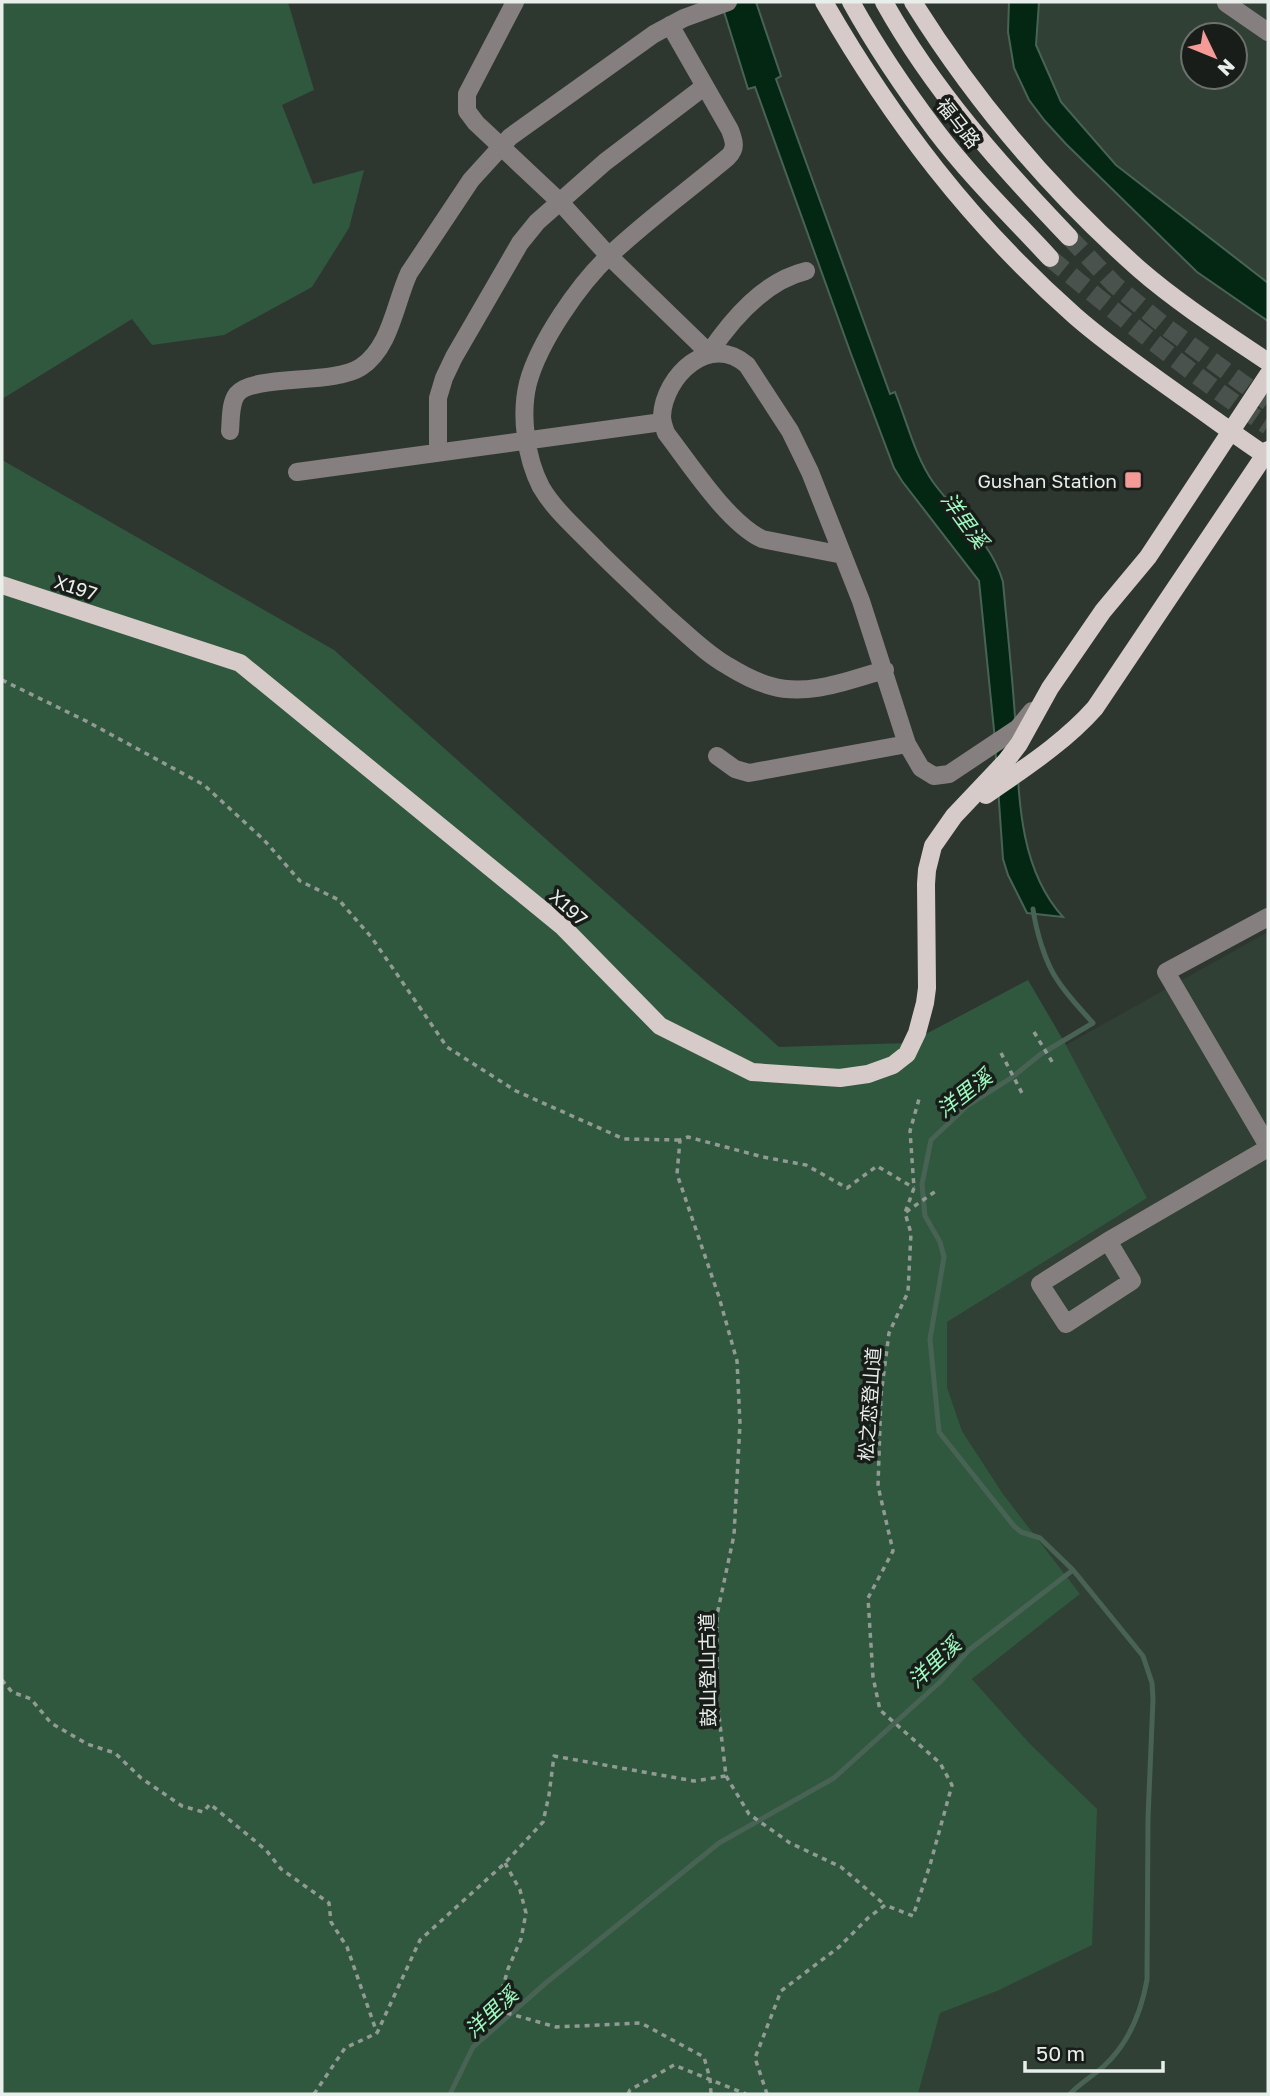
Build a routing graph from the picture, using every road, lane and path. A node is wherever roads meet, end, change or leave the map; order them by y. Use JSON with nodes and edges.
{"nodes":[{"id":1,"x":515,"y":2,"type":"edge"},
{"id":2,"x":824,"y":2,"type":"edge"},
{"id":3,"x":851,"y":2,"type":"edge"},
{"id":4,"x":884,"y":2,"type":"edge"},
{"id":5,"x":913,"y":2,"type":"edge"},
{"id":6,"x":1226,"y":3,"type":"edge"},
{"id":7,"x":723,"y":4,"type":"edge"},
{"id":8,"x":695,"y":8,"type":"edge"},
{"id":9,"x":670,"y":25,"type":"junction"},
{"id":10,"x":1268,"y":32,"type":"edge"},
{"id":11,"x":705,"y":86,"type":"junction"},
{"id":12,"x":500,"y":146,"type":"junction"},
{"id":13,"x":560,"y":202,"type":"junction"},
{"id":14,"x":1069,"y":237,"type":"tunnel mouth"},
{"id":15,"x":609,"y":256,"type":"junction"},
{"id":16,"x":1051,"y":258,"type":"tunnel mouth"},
{"id":17,"x":806,"y":271,"type":"dead end"},
{"id":18,"x":709,"y":354,"type":"junction"},
{"id":19,"x":1268,"y":362,"type":"edge"},
{"id":20,"x":1268,"y":375,"type":"edge"},
{"id":21,"x":662,"y":422,"type":"junction"},
{"id":22,"x":230,"y":431,"type":"dead end"},
{"id":23,"x":1231,"y":431,"type":"junction"},
{"id":24,"x":528,"y":439,"type":"junction"},
{"id":25,"x":438,"y":452,"type":"junction"},
{"id":26,"x":1267,"y":454,"type":"edge"},
{"id":27,"x":297,"y":472,"type":"dead end"},
{"id":28,"x":843,"y":555,"type":"junction"},
{"id":29,"x":2,"y":585,"type":"edge"},
{"id":30,"x":885,"y":670,"type":"junction"},
{"id":31,"x":2,"y":680,"type":"edge"},
{"id":32,"x":1019,"y":736,"type":"junction"},
{"id":33,"x":907,"y":744,"type":"junction"},
{"id":34,"x":717,"y":757,"type":"dead end"},
{"id":35,"x":985,"y":790,"type":"junction"},
{"id":36,"x":1268,"y":917,"type":"edge"},
{"id":37,"x":1034,"y":1032,"type":"dead end"},
{"id":38,"x":1001,"y":1053,"type":"dead end"},
{"id":39,"x":1054,"y":1065,"type":"dead end"},
{"id":40,"x":1023,"y":1095,"type":"dead end"},
{"id":41,"x":919,"y":1099,"type":"dead end"},
{"id":42,"x":680,"y":1140,"type":"junction"},
{"id":43,"x":1268,"y":1147,"type":"edge"},
{"id":44,"x":914,"y":1188,"type":"junction"},
{"id":45,"x":936,"y":1191,"type":"dead end"},
{"id":46,"x":905,"y":1213,"type":"junction"},
{"id":47,"x":1108,"y":1241,"type":"junction"},
{"id":48,"x":2,"y":1681,"type":"edge"},
{"id":49,"x":726,"y":1776,"type":"junction"},
{"id":50,"x":505,"y":1863,"type":"junction"},
{"id":51,"x":885,"y":1905,"type":"junction"},
{"id":52,"x":377,"y":2033,"type":"junction"},
{"id":53,"x":710,"y":2079,"type":"junction"},
{"id":54,"x":314,"y":2094,"type":"edge"},
{"id":55,"x":628,"y":2094,"type":"edge"},
{"id":56,"x":712,"y":2094,"type":"edge"},
{"id":57,"x":746,"y":2094,"type":"edge"},
{"id":58,"x":767,"y":2094,"type":"edge"}],
"edges":[{"from":1,"to":12,"type":"street"},
{"from":2,"to":23,"type":"main road"},
{"from":3,"to":16,"type":"main road","name":"福马路"},
{"from":4,"to":14,"type":"main road","name":"福马路"},
{"from":5,"to":19,"type":"main road"},
{"from":6,"to":10,"type":"street"},
{"from":7,"to":8,"type":"street"},
{"from":8,"to":9,"type":"street"},
{"from":9,"to":11,"type":"street"},
{"from":9,"to":12,"type":"street"},
{"from":11,"to":13,"type":"street"},
{"from":11,"to":15,"type":"street"},
{"from":12,"to":13,"type":"street"},
{"from":12,"to":22,"type":"street"},
{"from":13,"to":15,"type":"street"},
{"from":13,"to":25,"type":"street"},
{"from":15,"to":18,"type":"street"},
{"from":15,"to":24,"type":"street"},
{"from":17,"to":18,"type":"street"},
{"from":18,"to":21,"type":"street"},
{"from":18,"to":28,"type":"street"},
{"from":20,"to":23,"type":"main road"},
{"from":21,"to":24,"type":"street"},
{"from":21,"to":28,"type":"street"},
{"from":23,"to":26,"type":"main road"},
{"from":23,"to":32,"type":"main road"},
{"from":24,"to":25,"type":"street"},
{"from":24,"to":30,"type":"street"},
{"from":25,"to":27,"type":"street"},
{"from":26,"to":35,"type":"main road"},
{"from":28,"to":30,"type":"street"},
{"from":29,"to":35,"type":"main road","name":"X197","number":"X197"},
{"from":30,"to":33,"type":"street"},
{"from":31,"to":42,"type":"path"},
{"from":32,"to":33,"type":"street"},
{"from":32,"to":35,"type":"main road"},
{"from":33,"to":34,"type":"street"},
{"from":36,"to":43,"type":"street"},
{"from":37,"to":39,"type":"path"},
{"from":38,"to":40,"type":"path"},
{"from":41,"to":44,"type":"path","name":"松之恋登山道"},
{"from":42,"to":44,"type":"path"},
{"from":42,"to":49,"type":"path","name":"鼓山登山古道"},
{"from":43,"to":47,"type":"street"},
{"from":44,"to":46,"type":"path","name":"松之恋登山道"},
{"from":45,"to":46,"type":"path"},
{"from":46,"to":51,"type":"path","name":"松之恋登山道"},
{"from":47,"to":47,"type":"street"},
{"from":48,"to":52,"type":"path"},
{"from":49,"to":50,"type":"path"},
{"from":49,"to":51,"type":"path"},
{"from":50,"to":52,"type":"path"},
{"from":50,"to":53,"type":"path"},
{"from":51,"to":58,"type":"path"},
{"from":52,"to":54,"type":"path"},
{"from":53,"to":55,"type":"path"},
{"from":53,"to":56,"type":"path"},
{"from":53,"to":57,"type":"path"}]}
